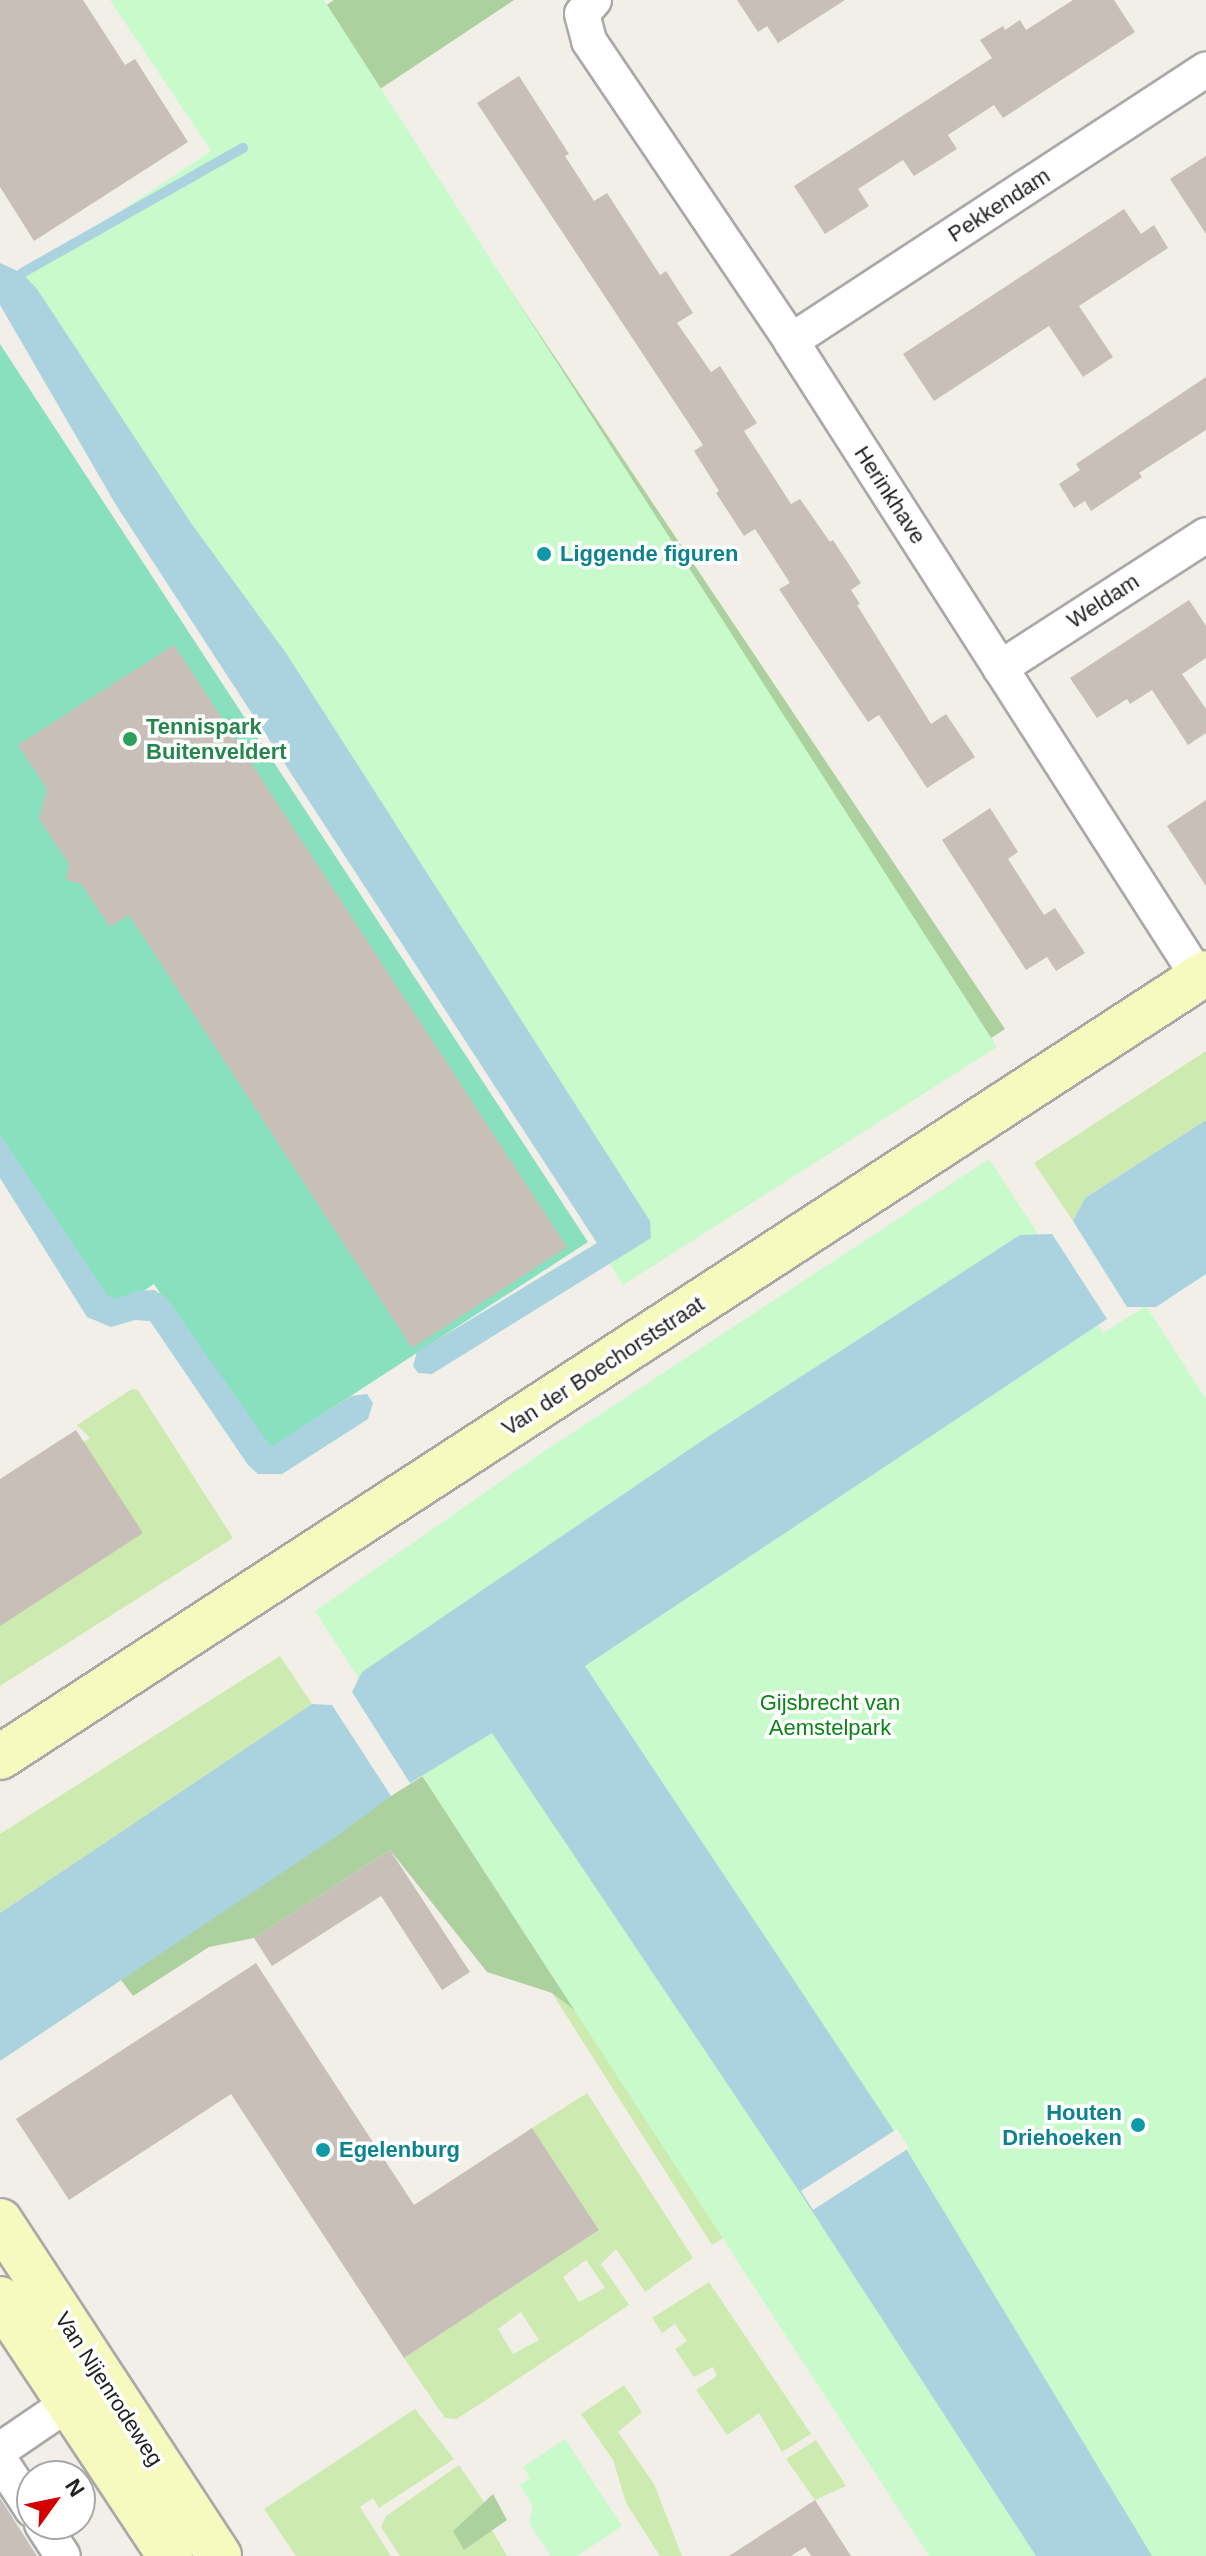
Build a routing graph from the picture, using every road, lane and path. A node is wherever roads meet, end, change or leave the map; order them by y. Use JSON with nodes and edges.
{"nodes":[{"id":1,"x":588,"y":7,"type":"edge"},
{"id":2,"x":1206,"y":69,"type":"edge"},
{"id":3,"x":791,"y":341,"type":"junction"},
{"id":4,"x":1206,"y":535,"type":"edge"},
{"id":5,"x":1000,"y":668,"type":"junction"},
{"id":6,"x":1202,"y":976,"type":"edge"},
{"id":7,"x":0,"y":1757,"type":"edge"},
{"id":8,"x":0,"y":2221,"type":"edge"},
{"id":9,"x":0,"y":2299,"type":"edge"},
{"id":10,"x":69,"y":2403,"type":"junction"},
{"id":11,"x":0,"y":2450,"type":"edge"},
{"id":12,"x":0,"y":2460,"type":"edge"},
{"id":13,"x":16,"y":2484,"type":"edge"},
{"id":14,"x":170,"y":2556,"type":"edge"},
{"id":15,"x":219,"y":2556,"type":"edge"}],
"edges":[{"from":1,"to":3,"type":"street","name":"Herinkhave"},
{"from":2,"to":3,"type":"street","name":"Pekkendam"},
{"from":3,"to":5,"type":"street","name":"Herinkhave"},
{"from":4,"to":5,"type":"street","name":"Weldam"},
{"from":5,"to":6,"type":"street","name":"Herinkhave"},
{"from":6,"to":7,"type":"street","name":"Van der Boechorststraat"},
{"from":8,"to":15,"type":"street","name":"Van Nijenrodeweg"},
{"from":9,"to":10,"type":"street","name":"Van Nijenrodeweg"},
{"from":10,"to":11,"type":"street"},
{"from":10,"to":14,"type":"street","name":"Van Nijenrodeweg"},
{"from":12,"to":13,"type":"street"}]}
